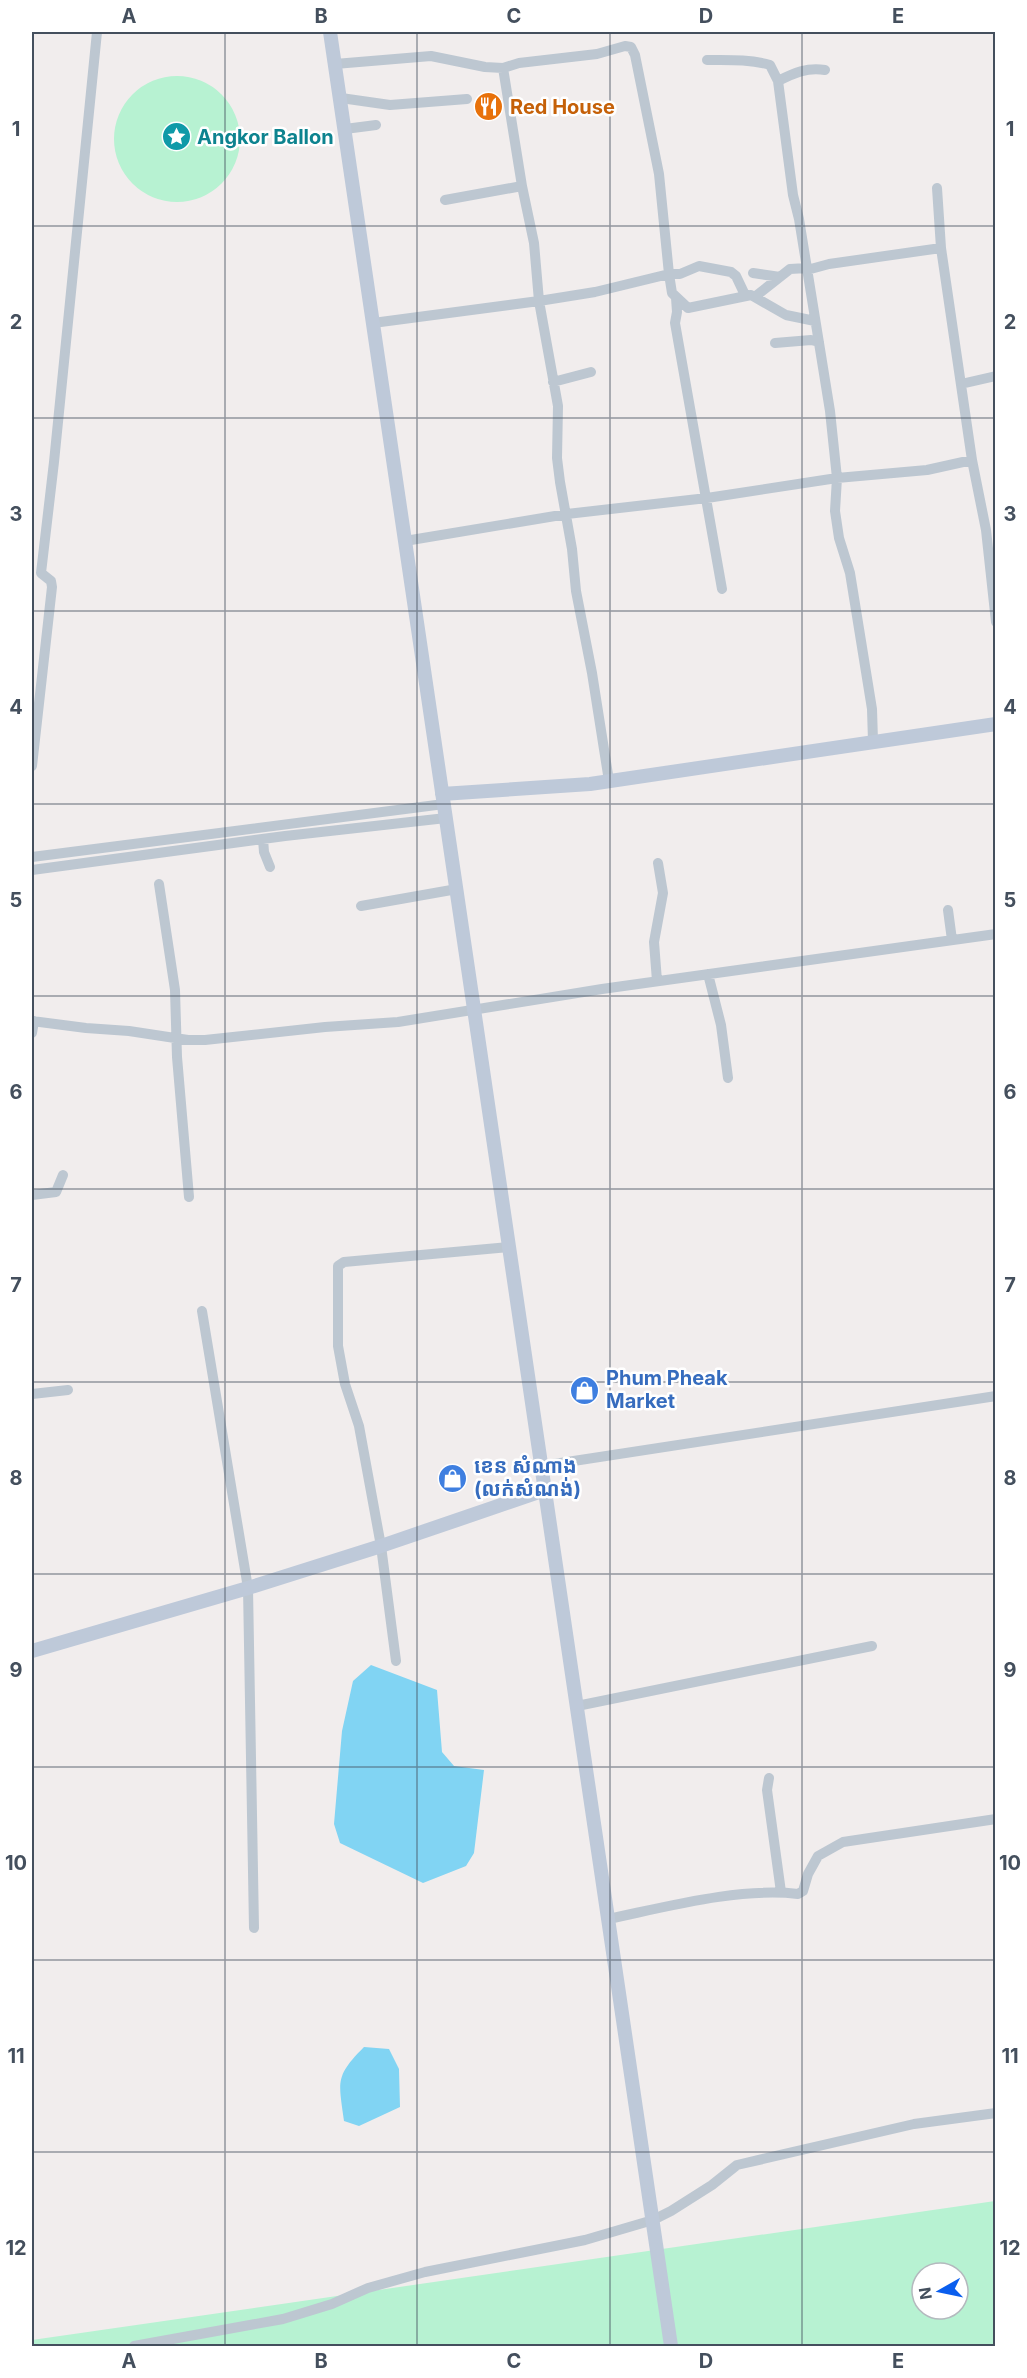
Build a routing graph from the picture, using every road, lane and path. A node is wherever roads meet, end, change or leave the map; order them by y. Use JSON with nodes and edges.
{"nodes":[{"id":1,"x":97,"y":32,"type":"edge"},
{"id":2,"x":330,"y":32,"type":"edge"},
{"id":3,"x":706,"y":60,"type":"dead end"},
{"id":4,"x":335,"y":64,"type":"junction"},
{"id":5,"x":503,"y":68,"type":"junction"},
{"id":6,"x":825,"y":70,"type":"dead end"},
{"id":7,"x":778,"y":81,"type":"junction"},
{"id":8,"x":341,"y":98,"type":"junction"},
{"id":9,"x":467,"y":99,"type":"dead end"},
{"id":10,"x":376,"y":125,"type":"dead end"},
{"id":11,"x":345,"y":129,"type":"junction"},
{"id":12,"x":522,"y":186,"type":"junction"},
{"id":13,"x":936,"y":188,"type":"dead end"},
{"id":14,"x":445,"y":200,"type":"dead end"},
{"id":15,"x":941,"y":248,"type":"junction"},
{"id":16,"x":807,"y":269,"type":"junction"},
{"id":17,"x":753,"y":273,"type":"dead end"},
{"id":18,"x":669,"y":274,"type":"junction"},
{"id":19,"x":780,"y":277,"type":"junction"},
{"id":20,"x":750,"y":296,"type":"junction"},
{"id":21,"x":676,"y":298,"type":"junction"},
{"id":22,"x":539,"y":301,"type":"junction"},
{"id":23,"x":815,"y":321,"type":"junction"},
{"id":24,"x":373,"y":323,"type":"junction"},
{"id":25,"x":819,"y":342,"type":"junction"},
{"id":26,"x":775,"y":343,"type":"dead end"},
{"id":27,"x":591,"y":372,"type":"dead end"},
{"id":28,"x":996,"y":376,"type":"edge"},
{"id":29,"x":553,"y":382,"type":"junction"},
{"id":30,"x":961,"y":384,"type":"junction"},
{"id":31,"x":972,"y":460,"type":"junction"},
{"id":32,"x":837,"y":478,"type":"junction"},
{"id":33,"x":707,"y":498,"type":"junction"},
{"id":34,"x":567,"y":514,"type":"junction"},
{"id":35,"x":405,"y":541,"type":"junction"},
{"id":36,"x":36,"y":573,"type":"edge"},
{"id":37,"x":722,"y":589,"type":"dead end"},
{"id":38,"x":996,"y":622,"type":"edge"},
{"id":39,"x":996,"y":724,"type":"edge"},
{"id":40,"x":873,"y":741,"type":"junction"},
{"id":41,"x":32,"y":766,"type":"edge"},
{"id":42,"x":609,"y":781,"type":"junction"},
{"id":43,"x":444,"y":805,"type":"junction"},
{"id":44,"x":263,"y":839,"type":"junction"},
{"id":45,"x":32,"y":857,"type":"edge"},
{"id":46,"x":658,"y":863,"type":"dead end"},
{"id":47,"x":270,"y":867,"type":"dead end"},
{"id":48,"x":32,"y":870,"type":"edge"},
{"id":49,"x":159,"y":884,"type":"dead end"},
{"id":50,"x":456,"y":889,"type":"junction"},
{"id":51,"x":361,"y":906,"type":"dead end"},
{"id":52,"x":948,"y":910,"type":"dead end"},
{"id":53,"x":996,"y":934,"type":"edge"},
{"id":54,"x":952,"y":940,"type":"junction"},
{"id":55,"x":708,"y":974,"type":"junction"},
{"id":56,"x":657,"y":981,"type":"junction"},
{"id":57,"x":474,"y":1010,"type":"junction"},
{"id":58,"x":33,"y":1021,"type":"edge"},
{"id":59,"x":32,"y":1033,"type":"edge"},
{"id":60,"x":176,"y":1037,"type":"junction"},
{"id":61,"x":728,"y":1078,"type":"dead end"},
{"id":62,"x":63,"y":1175,"type":"dead end"},
{"id":63,"x":32,"y":1195,"type":"edge"},
{"id":64,"x":189,"y":1197,"type":"dead end"},
{"id":65,"x":509,"y":1247,"type":"junction"},
{"id":66,"x":202,"y":1311,"type":"dead end"},
{"id":67,"x":68,"y":1390,"type":"dead end"},
{"id":68,"x":32,"y":1394,"type":"edge"},
{"id":69,"x":996,"y":1396,"type":"edge"},
{"id":70,"x":541,"y":1466,"type":"junction"},
{"id":71,"x":545,"y":1490,"type":"junction"},
{"id":72,"x":381,"y":1546,"type":"junction"},
{"id":73,"x":248,"y":1588,"type":"junction"},
{"id":74,"x":872,"y":1646,"type":"dead end"},
{"id":75,"x":32,"y":1651,"type":"edge"},
{"id":76,"x":396,"y":1661,"type":"dead end"},
{"id":77,"x":577,"y":1706,"type":"junction"},
{"id":78,"x":769,"y":1778,"type":"dead end"},
{"id":79,"x":996,"y":1819,"type":"edge"},
{"id":80,"x":781,"y":1892,"type":"junction"},
{"id":81,"x":608,"y":1919,"type":"junction"},
{"id":82,"x":254,"y":1928,"type":"dead end"},
{"id":83,"x":996,"y":2113,"type":"edge"},
{"id":84,"x":652,"y":2220,"type":"junction"},
{"id":85,"x":134,"y":2346,"type":"edge"},
{"id":86,"x":671,"y":2346,"type":"edge"}],
"edges":[{"from":1,"to":36,"type":"street"},
{"from":2,"to":4,"type":"main road"},
{"from":3,"to":7,"type":"street"},
{"from":4,"to":5,"type":"street"},
{"from":4,"to":8,"type":"main road"},
{"from":5,"to":12,"type":"street"},
{"from":5,"to":18,"type":"street"},
{"from":6,"to":7,"type":"street"},
{"from":7,"to":16,"type":"street"},
{"from":8,"to":9,"type":"street"},
{"from":8,"to":11,"type":"main road"},
{"from":10,"to":11,"type":"street"},
{"from":11,"to":24,"type":"main road"},
{"from":12,"to":14,"type":"street"},
{"from":12,"to":22,"type":"street"},
{"from":13,"to":15,"type":"street"},
{"from":15,"to":16,"type":"street"},
{"from":15,"to":30,"type":"street"},
{"from":16,"to":19,"type":"street"},
{"from":16,"to":23,"type":"street"},
{"from":17,"to":19,"type":"street"},
{"from":18,"to":20,"type":"street"},
{"from":18,"to":21,"type":"street"},
{"from":18,"to":22,"type":"street"},
{"from":19,"to":20,"type":"street"},
{"from":20,"to":21,"type":"street"},
{"from":20,"to":23,"type":"street"},
{"from":21,"to":33,"type":"street"},
{"from":22,"to":24,"type":"street"},
{"from":22,"to":29,"type":"street"},
{"from":23,"to":25,"type":"street"},
{"from":24,"to":35,"type":"main road"},
{"from":25,"to":26,"type":"street"},
{"from":25,"to":32,"type":"street"},
{"from":27,"to":29,"type":"street"},
{"from":28,"to":30,"type":"street"},
{"from":29,"to":34,"type":"street"},
{"from":30,"to":31,"type":"street"},
{"from":31,"to":32,"type":"street"},
{"from":31,"to":38,"type":"street"},
{"from":32,"to":33,"type":"street"},
{"from":32,"to":40,"type":"street"},
{"from":33,"to":34,"type":"street"},
{"from":33,"to":37,"type":"street"},
{"from":34,"to":35,"type":"street"},
{"from":34,"to":42,"type":"street"},
{"from":35,"to":43,"type":"main road"},
{"from":36,"to":41,"type":"street"},
{"from":39,"to":40,"type":"main road"},
{"from":40,"to":42,"type":"main road"},
{"from":42,"to":43,"type":"main road"},
{"from":43,"to":44,"type":"street"},
{"from":43,"to":45,"type":"street"},
{"from":43,"to":50,"type":"main road"},
{"from":44,"to":47,"type":"street"},
{"from":44,"to":48,"type":"street"},
{"from":46,"to":56,"type":"street"},
{"from":49,"to":60,"type":"street"},
{"from":50,"to":51,"type":"street"},
{"from":50,"to":57,"type":"main road"},
{"from":52,"to":54,"type":"street"},
{"from":53,"to":54,"type":"street"},
{"from":54,"to":55,"type":"street"},
{"from":55,"to":56,"type":"street"},
{"from":55,"to":61,"type":"street"},
{"from":56,"to":57,"type":"street"},
{"from":57,"to":60,"type":"street"},
{"from":57,"to":65,"type":"main road"},
{"from":58,"to":59,"type":"street"},
{"from":58,"to":60,"type":"street"},
{"from":60,"to":64,"type":"street"},
{"from":62,"to":63,"type":"street"},
{"from":65,"to":70,"type":"main road"},
{"from":65,"to":72,"type":"street"},
{"from":66,"to":73,"type":"street"},
{"from":67,"to":68,"type":"street"},
{"from":69,"to":70,"type":"street"},
{"from":70,"to":71,"type":"main road"},
{"from":71,"to":72,"type":"main road"},
{"from":71,"to":77,"type":"main road"},
{"from":72,"to":73,"type":"main road"},
{"from":72,"to":76,"type":"street"},
{"from":73,"to":75,"type":"main road"},
{"from":73,"to":82,"type":"street"},
{"from":74,"to":77,"type":"street"},
{"from":77,"to":81,"type":"main road"},
{"from":78,"to":80,"type":"street"},
{"from":79,"to":80,"type":"street"},
{"from":80,"to":81,"type":"street"},
{"from":81,"to":84,"type":"main road"},
{"from":83,"to":84,"type":"street"},
{"from":84,"to":85,"type":"street"},
{"from":84,"to":86,"type":"main road"}]}
